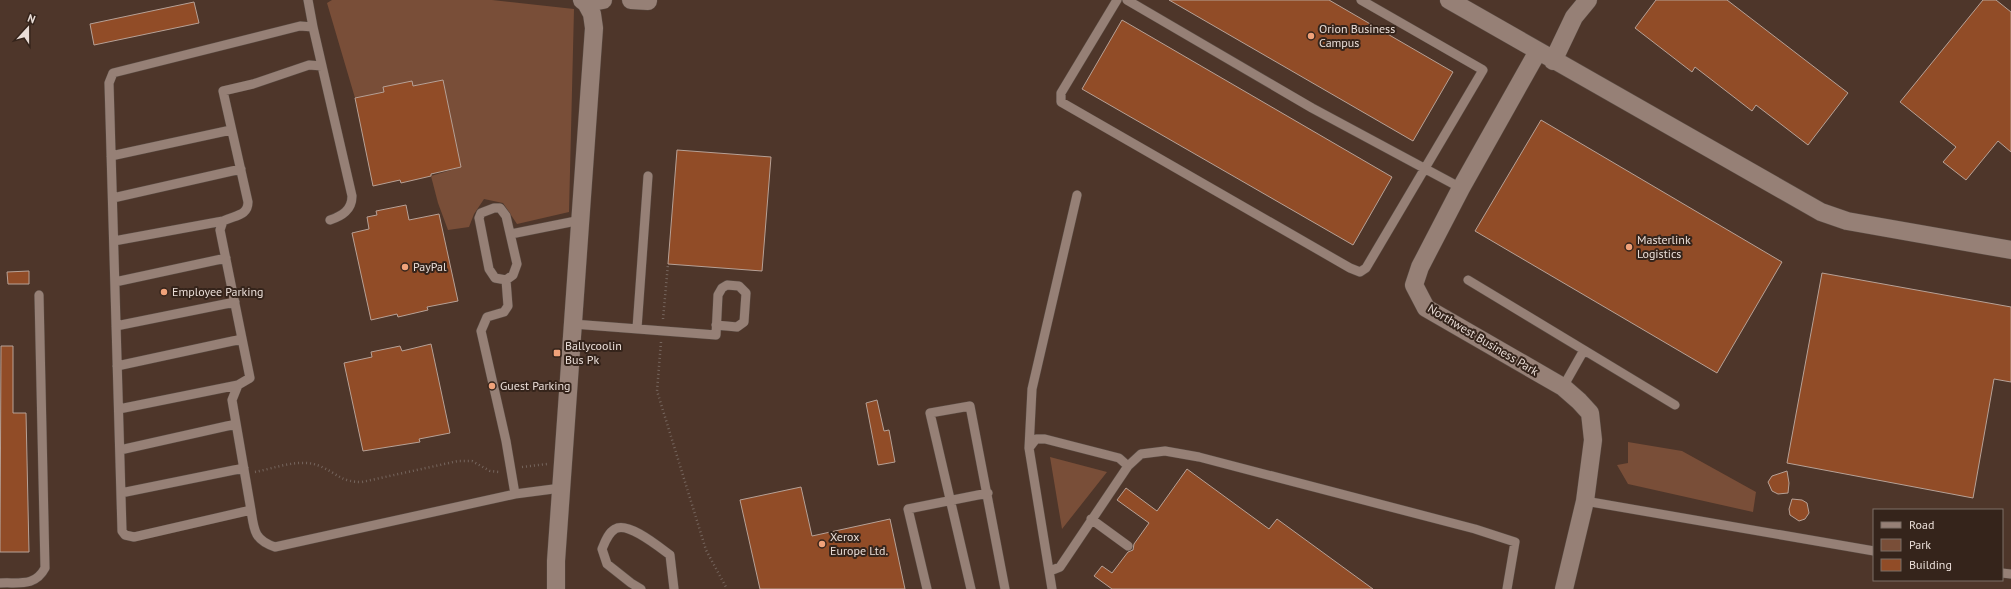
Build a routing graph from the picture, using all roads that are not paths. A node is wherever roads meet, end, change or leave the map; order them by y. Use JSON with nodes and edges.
{"nodes":[{"id":1,"x":308,"y":0,"type":"edge"},
{"id":2,"x":1117,"y":0,"type":"edge"},
{"id":3,"x":1127,"y":0,"type":"edge"},
{"id":4,"x":1361,"y":0,"type":"edge"},
{"id":5,"x":1449,"y":0,"type":"edge"},
{"id":6,"x":1588,"y":0,"type":"edge"},
{"id":7,"x":590,"y":1,"type":"edge"},
{"id":8,"x":313,"y":27,"type":"junction"},
{"id":9,"x":1538,"y":51,"type":"junction"},
{"id":10,"x":1553,"y":61,"type":"junction"},
{"id":11,"x":322,"y":66,"type":"junction"},
{"id":12,"x":232,"y":130,"type":"junction"},
{"id":13,"x":111,"y":156,"type":"junction"},
{"id":14,"x":241,"y":170,"type":"junction"},
{"id":15,"x":1425,"y":170,"type":"junction"},
{"id":16,"x":648,"y":176,"type":"dead end"},
{"id":17,"x":1461,"y":188,"type":"junction"},
{"id":18,"x":1077,"y":195,"type":"dead end"},
{"id":19,"x":113,"y":198,"type":"junction"},
{"id":20,"x":330,"y":220,"type":"dead end"},
{"id":21,"x":581,"y":220,"type":"junction"},
{"id":22,"x":223,"y":221,"type":"junction"},
{"id":23,"x":511,"y":234,"type":"junction"},
{"id":24,"x":114,"y":241,"type":"junction"},
{"id":25,"x":2011,"y":250,"type":"edge"},
{"id":26,"x":226,"y":258,"type":"junction"},
{"id":27,"x":506,"y":280,"type":"junction"},
{"id":28,"x":1468,"y":280,"type":"dead end"},
{"id":29,"x":115,"y":282,"type":"junction"},
{"id":30,"x":39,"y":295,"type":"dead end"},
{"id":31,"x":235,"y":302,"type":"junction"},
{"id":32,"x":573,"y":324,"type":"junction"},
{"id":33,"x":116,"y":326,"type":"junction"},
{"id":34,"x":716,"y":326,"type":"junction"},
{"id":35,"x":637,"y":328,"type":"junction"},
{"id":36,"x":242,"y":339,"type":"junction"},
{"id":37,"x":1584,"y":350,"type":"junction"},
{"id":38,"x":117,"y":366,"type":"junction"},
{"id":39,"x":238,"y":385,"type":"junction"},
{"id":40,"x":1563,"y":387,"type":"junction"},
{"id":41,"x":1675,"y":405,"type":"dead end"},
{"id":42,"x":119,"y":409,"type":"junction"},
{"id":43,"x":236,"y":424,"type":"junction"},
{"id":44,"x":1030,"y":448,"type":"junction"},
{"id":45,"x":120,"y":450,"type":"junction"},
{"id":46,"x":1128,"y":466,"type":"junction"},
{"id":47,"x":245,"y":471,"type":"junction"},
{"id":48,"x":561,"y":488,"type":"junction"},
{"id":49,"x":121,"y":493,"type":"junction"},
{"id":50,"x":988,"y":493,"type":"junction"},
{"id":51,"x":515,"y":494,"type":"junction"},
{"id":52,"x":1585,"y":501,"type":"junction"},
{"id":53,"x":950,"y":502,"type":"junction"},
{"id":54,"x":251,"y":510,"type":"junction"},
{"id":55,"x":1091,"y":519,"type":"junction"},
{"id":56,"x":1128,"y":546,"type":"dead end"},
{"id":57,"x":1873,"y":551,"type":"edge"},
{"id":58,"x":1050,"y":571,"type":"junction"},
{"id":59,"x":0,"y":583,"type":"edge"},
{"id":60,"x":556,"y":589,"type":"edge"},
{"id":61,"x":641,"y":589,"type":"edge"},
{"id":62,"x":674,"y":589,"type":"edge"},
{"id":63,"x":927,"y":589,"type":"edge"},
{"id":64,"x":972,"y":589,"type":"edge"},
{"id":65,"x":1006,"y":589,"type":"edge"},
{"id":66,"x":1052,"y":589,"type":"edge"},
{"id":67,"x":1507,"y":589,"type":"edge"},
{"id":68,"x":1564,"y":589,"type":"edge"}],
"edges":[{"from":1,"to":8,"type":"lane"},
{"from":2,"to":15,"type":"lane"},
{"from":3,"to":15,"type":"lane"},
{"from":4,"to":15,"type":"lane"},
{"from":5,"to":9,"type":"street"},
{"from":6,"to":10,"type":"street"},
{"from":7,"to":21,"type":"street"},
{"from":8,"to":11,"type":"lane"},
{"from":8,"to":13,"type":"lane"},
{"from":9,"to":10,"type":"street"},
{"from":9,"to":17,"type":"street","name":"Northwest Business Park"},
{"from":10,"to":25,"type":"street"},
{"from":11,"to":12,"type":"lane"},
{"from":11,"to":20,"type":"lane"},
{"from":12,"to":13,"type":"lane"},
{"from":12,"to":14,"type":"lane"},
{"from":13,"to":19,"type":"lane"},
{"from":14,"to":19,"type":"lane"},
{"from":14,"to":22,"type":"lane"},
{"from":15,"to":17,"type":"lane"},
{"from":16,"to":35,"type":"lane"},
{"from":17,"to":40,"type":"street","name":"Northwest Business Park"},
{"from":18,"to":44,"type":"lane"},
{"from":19,"to":24,"type":"lane"},
{"from":21,"to":23,"type":"lane"},
{"from":21,"to":32,"type":"street"},
{"from":22,"to":24,"type":"lane"},
{"from":22,"to":26,"type":"lane"},
{"from":23,"to":27,"type":"lane"},
{"from":23,"to":27,"type":"lane"},
{"from":24,"to":29,"type":"lane"},
{"from":26,"to":29,"type":"lane"},
{"from":26,"to":31,"type":"lane"},
{"from":27,"to":51,"type":"lane"},
{"from":28,"to":37,"type":"lane"},
{"from":29,"to":33,"type":"lane"},
{"from":30,"to":59,"type":"lane"},
{"from":31,"to":33,"type":"lane"},
{"from":31,"to":36,"type":"lane"},
{"from":32,"to":35,"type":"lane"},
{"from":32,"to":48,"type":"street"},
{"from":33,"to":38,"type":"lane"},
{"from":34,"to":34,"type":"lane"},
{"from":34,"to":35,"type":"lane"},
{"from":36,"to":38,"type":"lane"},
{"from":36,"to":39,"type":"lane"},
{"from":37,"to":40,"type":"lane"},
{"from":37,"to":41,"type":"lane"},
{"from":38,"to":42,"type":"lane"},
{"from":39,"to":42,"type":"lane"},
{"from":39,"to":43,"type":"lane"},
{"from":40,"to":52,"type":"street","name":"Northwest Business Park"},
{"from":42,"to":45,"type":"lane"},
{"from":43,"to":45,"type":"lane"},
{"from":43,"to":47,"type":"lane"},
{"from":44,"to":46,"type":"lane"},
{"from":44,"to":58,"type":"lane"},
{"from":45,"to":49,"type":"lane"},
{"from":46,"to":55,"type":"lane"},
{"from":46,"to":67,"type":"lane"},
{"from":47,"to":49,"type":"lane"},
{"from":47,"to":54,"type":"lane"},
{"from":48,"to":51,"type":"lane"},
{"from":48,"to":60,"type":"street"},
{"from":49,"to":54,"type":"lane"},
{"from":50,"to":53,"type":"lane"},
{"from":50,"to":53,"type":"lane"},
{"from":50,"to":65,"type":"lane"},
{"from":51,"to":54,"type":"lane"},
{"from":52,"to":57,"type":"lane"},
{"from":52,"to":68,"type":"street","name":"Northwest Business Park"},
{"from":53,"to":63,"type":"lane"},
{"from":53,"to":64,"type":"lane"},
{"from":55,"to":56,"type":"lane"},
{"from":55,"to":58,"type":"lane"},
{"from":58,"to":66,"type":"lane"},
{"from":61,"to":62,"type":"lane"}]}
